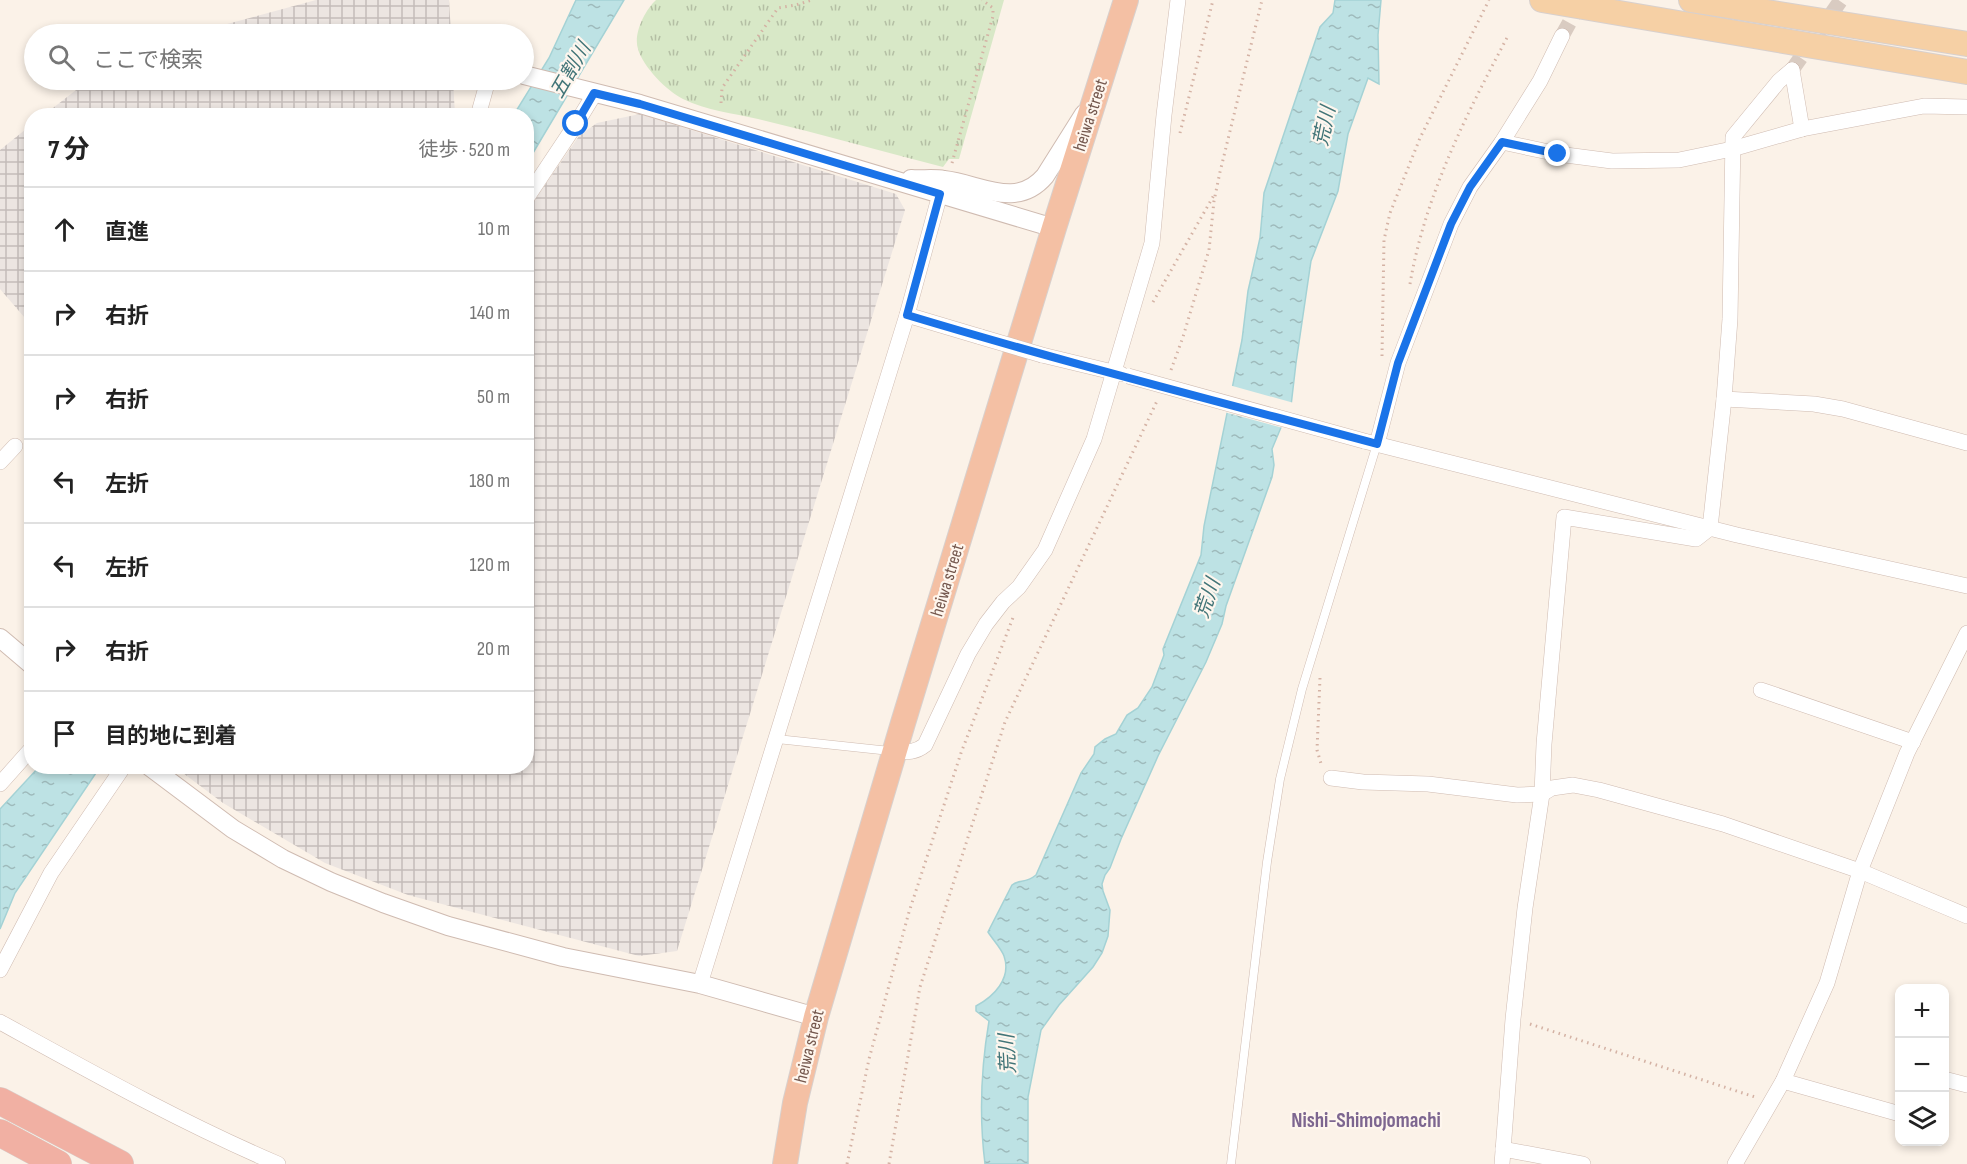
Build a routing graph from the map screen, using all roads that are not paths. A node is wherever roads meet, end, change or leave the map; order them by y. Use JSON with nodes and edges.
{"nodes":[{"id":1,"x":1116,"y":0,"type":"edge"},
{"id":2,"x":1126,"y":0,"type":"edge"},
{"id":3,"x":1178,"y":0,"type":"edge"},
{"id":4,"x":1542,"y":0,"type":"edge"},
{"id":5,"x":1691,"y":0,"type":"edge"},
{"id":6,"x":1562,"y":36,"type":"tunnel mouth"},
{"id":7,"x":1967,"y":44,"type":"edge"},
{"id":8,"x":1109,"y":55,"type":"junction"},
{"id":9,"x":1967,"y":72,"type":"edge"},
{"id":10,"x":534,"y":78,"type":"edge"},
{"id":11,"x":485,"y":90,"type":"edge"},
{"id":12,"x":589,"y":92,"type":"junction"},
{"id":13,"x":1096,"y":96,"type":"junction"},
{"id":14,"x":1967,"y":107,"type":"edge"},
{"id":15,"x":480,"y":108,"type":"edge"},
{"id":16,"x":1803,"y":129,"type":"junction"},
{"id":17,"x":1502,"y":142,"type":"junction"},
{"id":18,"x":1732,"y":149,"type":"junction"},
{"id":19,"x":891,"y":179,"type":"junction"},
{"id":20,"x":534,"y":187,"type":"edge"},
{"id":21,"x":940,"y":194,"type":"junction"},
{"id":22,"x":1054,"y":228,"type":"junction"},
{"id":23,"x":907,"y":315,"type":"junction"},
{"id":24,"x":1113,"y":372,"type":"junction"},
{"id":25,"x":1724,"y":399,"type":"junction"},
{"id":26,"x":1370,"y":442,"type":"junction"},
{"id":27,"x":1967,"y":443,"type":"edge"},
{"id":28,"x":15,"y":446,"type":"dead end"},
{"id":29,"x":0,"y":462,"type":"edge"},
{"id":30,"x":1710,"y":528,"type":"junction"},
{"id":31,"x":1967,"y":586,"type":"edge"},
{"id":32,"x":1967,"y":633,"type":"edge"},
{"id":33,"x":0,"y":638,"type":"edge"},
{"id":34,"x":24,"y":658,"type":"edge"},
{"id":35,"x":1761,"y":690,"type":"dead end"},
{"id":36,"x":777,"y":739,"type":"junction"},
{"id":37,"x":1913,"y":742,"type":"junction"},
{"id":38,"x":895,"y":751,"type":"junction"},
{"id":39,"x":24,"y":757,"type":"edge"},
{"id":40,"x":119,"y":774,"type":"edge"},
{"id":41,"x":160,"y":774,"type":"edge"},
{"id":42,"x":1331,"y":778,"type":"road end"},
{"id":43,"x":0,"y":784,"type":"edge"},
{"id":44,"x":1542,"y":794,"type":"junction"},
{"id":45,"x":1860,"y":871,"type":"junction"},
{"id":46,"x":1967,"y":916,"type":"edge"},
{"id":47,"x":0,"y":970,"type":"edge"},
{"id":48,"x":700,"y":984,"type":"junction"},
{"id":49,"x":816,"y":1017,"type":"junction"},
{"id":50,"x":0,"y":1022,"type":"edge"},
{"id":51,"x":1949,"y":1080,"type":"edge"},
{"id":52,"x":1783,"y":1081,"type":"junction"},
{"id":53,"x":1967,"y":1084,"type":"edge"},
{"id":54,"x":0,"y":1101,"type":"edge"},
{"id":55,"x":1895,"y":1113,"type":"edge"},
{"id":56,"x":0,"y":1133,"type":"edge"},
{"id":57,"x":1502,"y":1156,"type":"edge"},
{"id":58,"x":58,"y":1164,"type":"edge"},
{"id":59,"x":120,"y":1164,"type":"edge"},
{"id":60,"x":278,"y":1164,"type":"edge"},
{"id":61,"x":785,"y":1164,"type":"edge"},
{"id":62,"x":1231,"y":1164,"type":"edge"},
{"id":63,"x":1583,"y":1164,"type":"edge"},
{"id":64,"x":1735,"y":1164,"type":"edge"}],
"edges":[{"from":1,"to":8,"type":"main road"},
{"from":2,"to":8,"type":"highway","name":"heiwa street"},
{"from":3,"to":24,"type":"street"},
{"from":4,"to":9,"type":"main road"},
{"from":5,"to":7,"type":"main road"},
{"from":6,"to":17,"type":"street"},
{"from":8,"to":13,"type":"highway","name":"heiwa street"},
{"from":10,"to":12,"type":"street"},
{"from":11,"to":15,"type":"street"},
{"from":12,"to":19,"type":"street"},
{"from":12,"to":20,"type":"street"},
{"from":13,"to":19,"type":"street"},
{"from":13,"to":22,"type":"highway","name":"heiwa street"},
{"from":14,"to":16,"type":"street"},
{"from":16,"to":18,"type":"street"},
{"from":16,"to":18,"type":"street"},
{"from":17,"to":18,"type":"street"},
{"from":17,"to":26,"type":"street"},
{"from":18,"to":25,"type":"street"},
{"from":19,"to":21,"type":"street"},
{"from":21,"to":22,"type":"street"},
{"from":21,"to":23,"type":"street"},
{"from":22,"to":38,"type":"highway","name":"heiwa street"},
{"from":23,"to":24,"type":"street","bridge":true},
{"from":23,"to":36,"type":"street"},
{"from":24,"to":26,"type":"street","bridge":true},
{"from":24,"to":38,"type":"street"},
{"from":25,"to":27,"type":"street"},
{"from":25,"to":30,"type":"street"},
{"from":26,"to":30,"type":"street"},
{"from":26,"to":62,"type":"lane"},
{"from":28,"to":29,"type":"street"},
{"from":30,"to":31,"type":"street"},
{"from":30,"to":44,"type":"street"},
{"from":32,"to":37,"type":"street"},
{"from":33,"to":34,"type":"street"},
{"from":35,"to":37,"type":"street"},
{"from":36,"to":38,"type":"lane"},
{"from":36,"to":48,"type":"street"},
{"from":37,"to":45,"type":"street"},
{"from":38,"to":49,"type":"highway","name":"heiwa street"},
{"from":39,"to":43,"type":"street"},
{"from":40,"to":47,"type":"street"},
{"from":41,"to":48,"type":"street"},
{"from":42,"to":44,"type":"street"},
{"from":44,"to":45,"type":"street"},
{"from":44,"to":57,"type":"street"},
{"from":45,"to":46,"type":"street"},
{"from":45,"to":52,"type":"street"},
{"from":48,"to":49,"type":"street"},
{"from":49,"to":61,"type":"highway","name":"heiwa street"},
{"from":50,"to":60,"type":"street"},
{"from":51,"to":53,"type":"street"},
{"from":52,"to":55,"type":"street"},
{"from":52,"to":64,"type":"street"},
{"from":54,"to":59,"type":"highway"},
{"from":56,"to":58,"type":"highway"},
{"from":57,"to":63,"type":"street"}]}
